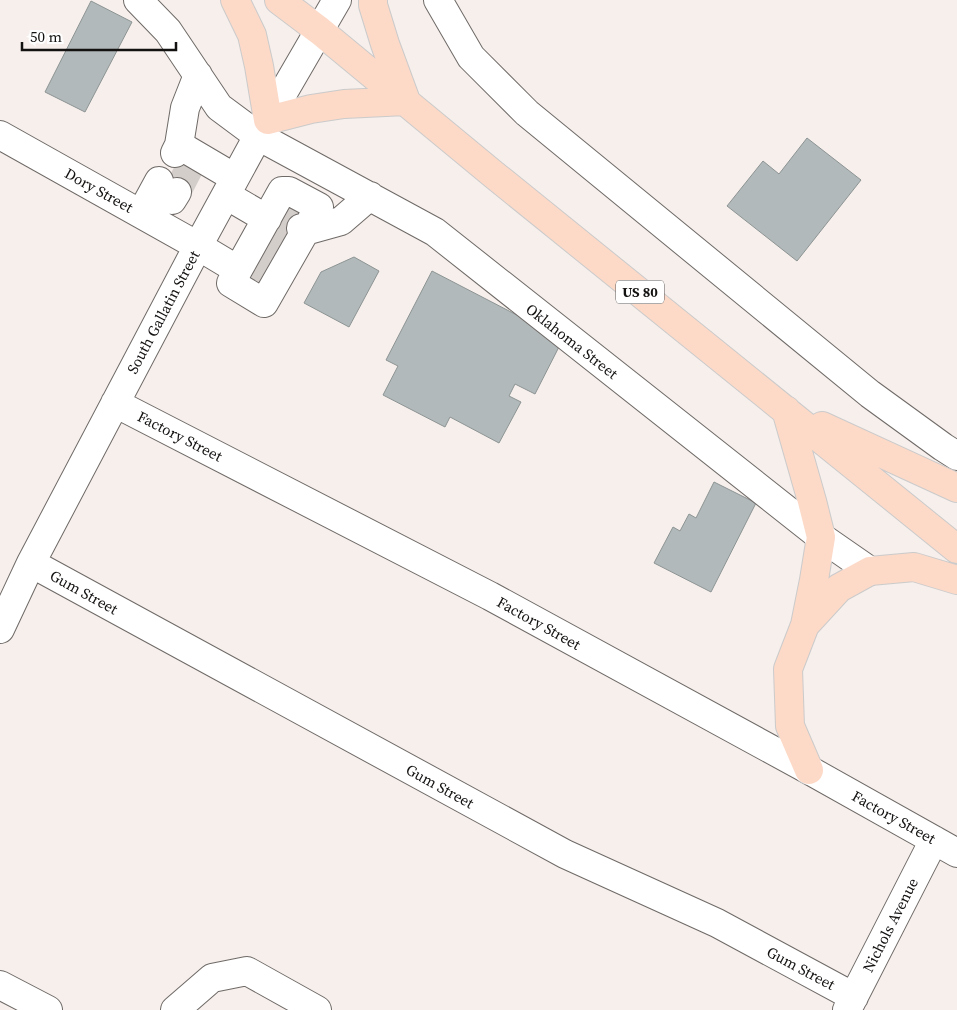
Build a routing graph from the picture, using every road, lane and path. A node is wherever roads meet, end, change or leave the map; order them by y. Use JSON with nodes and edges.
{"nodes":[{"id":1,"x":138,"y":0,"type":"edge"},
{"id":2,"x":235,"y":0,"type":"edge"},
{"id":3,"x":279,"y":0,"type":"edge"},
{"id":4,"x":337,"y":0,"type":"edge"},
{"id":5,"x":373,"y":0,"type":"edge"},
{"id":6,"x":438,"y":0,"type":"edge"},
{"id":7,"x":320,"y":31,"type":"junction"},
{"id":8,"x":198,"y":76,"type":"junction"},
{"id":9,"x":406,"y":101,"type":"junction"},
{"id":10,"x":263,"y":128,"type":"junction"},
{"id":11,"x":0,"y":134,"type":"edge"},
{"id":12,"x":230,"y":187,"type":"junction"},
{"id":13,"x":163,"y":188,"type":"tunnel mouth"},
{"id":14,"x":370,"y":196,"type":"junction"},
{"id":15,"x":141,"y":214,"type":"junction"},
{"id":16,"x":267,"y":225,"type":"junction"},
{"id":17,"x":303,"y":230,"type":"junction"},
{"id":18,"x":198,"y":246,"type":"junction"},
{"id":19,"x":256,"y":270,"type":"junction"},
{"id":20,"x":115,"y":403,"type":"junction"},
{"id":21,"x":786,"y":410,"type":"junction"},
{"id":22,"x":957,"y":456,"type":"edge"},
{"id":23,"x":957,"y":488,"type":"edge"},
{"id":24,"x":821,"y":537,"type":"junction"},
{"id":25,"x":957,"y":549,"type":"edge"},
{"id":26,"x":32,"y":564,"type":"junction"},
{"id":27,"x":870,"y":572,"type":"junction"},
{"id":28,"x":957,"y":580,"type":"edge"},
{"id":29,"x":805,"y":625,"type":"junction"},
{"id":30,"x":0,"y":629,"type":"edge"},
{"id":31,"x":809,"y":770,"type":"junction"},
{"id":32,"x":934,"y":840,"type":"junction"},
{"id":33,"x":957,"y":853,"type":"edge"},
{"id":34,"x":0,"y":985,"type":"edge"},
{"id":35,"x":850,"y":1003,"type":"edge"},
{"id":36,"x":48,"y":1010,"type":"edge"},
{"id":37,"x":175,"y":1010,"type":"edge"},
{"id":38,"x":317,"y":1010,"type":"edge"}],
"edges":[{"from":1,"to":8,"type":"street","name":"Oklahoma Street"},
{"from":2,"to":10,"type":"main road"},
{"from":3,"to":7,"type":"main road","number":"US 80"},
{"from":4,"to":7,"type":"street","name":"South Gallatin Street"},
{"from":5,"to":9,"type":"main road"},
{"from":6,"to":22,"type":"street"},
{"from":7,"to":9,"type":"main road","number":"US 80"},
{"from":7,"to":10,"type":"street","name":"South Gallatin Street"},
{"from":8,"to":10,"type":"street","name":"Oklahoma Street"},
{"from":8,"to":12,"type":"street"},
{"from":9,"to":10,"type":"main road"},
{"from":9,"to":21,"type":"main road","number":"US 80"},
{"from":10,"to":12,"type":"street","name":"South Gallatin Street"},
{"from":10,"to":14,"type":"street","name":"Oklahoma Street"},
{"from":11,"to":15,"type":"street","name":"Dory Street"},
{"from":12,"to":16,"type":"street"},
{"from":12,"to":18,"type":"street","name":"South Gallatin Street"},
{"from":13,"to":15,"type":"street"},
{"from":14,"to":17,"type":"street"},
{"from":14,"to":24,"type":"street","name":"Oklahoma Street"},
{"from":15,"to":18,"type":"street","name":"Dory Street"},
{"from":16,"to":17,"type":"street"},
{"from":16,"to":19,"type":"street"},
{"from":17,"to":19,"type":"street"},
{"from":18,"to":19,"type":"street","name":"Dory Street"},
{"from":18,"to":20,"type":"street","name":"South Gallatin Street"},
{"from":20,"to":26,"type":"street","name":"South Gallatin Street"},
{"from":20,"to":31,"type":"street","name":"Factory Street"},
{"from":21,"to":23,"type":"main road"},
{"from":21,"to":24,"type":"main road"},
{"from":21,"to":25,"type":"main road","number":"US 80"},
{"from":24,"to":27,"type":"street","name":"Oklahoma Street"},
{"from":24,"to":29,"type":"main road"},
{"from":26,"to":30,"type":"street","name":"South Gallatin Street"},
{"from":26,"to":35,"type":"street","name":"Gum Street"},
{"from":27,"to":28,"type":"main road"},
{"from":27,"to":29,"type":"main road"},
{"from":29,"to":31,"type":"main road"},
{"from":31,"to":32,"type":"street","name":"Factory Street"},
{"from":32,"to":33,"type":"street","name":"Factory Street"},
{"from":32,"to":35,"type":"street","name":"Nichols Avenue"},
{"from":34,"to":36,"type":"street"},
{"from":37,"to":38,"type":"street"}]}
